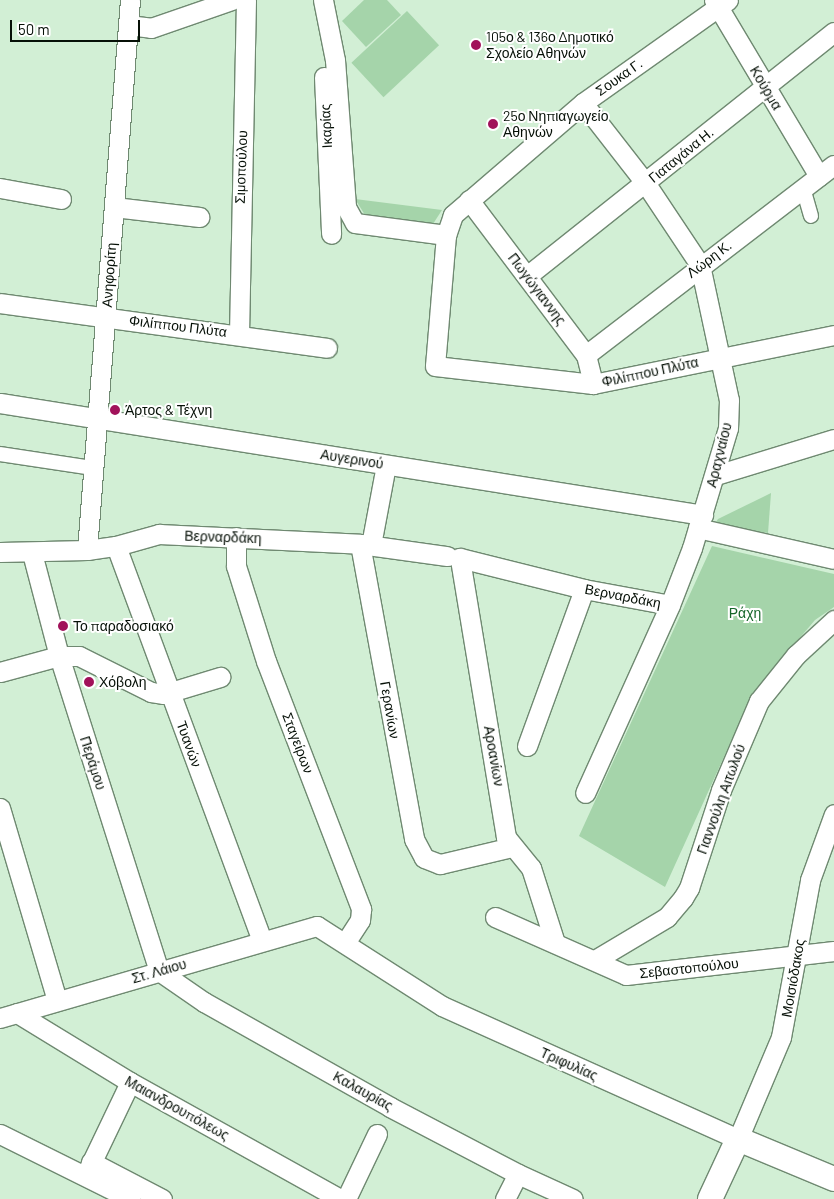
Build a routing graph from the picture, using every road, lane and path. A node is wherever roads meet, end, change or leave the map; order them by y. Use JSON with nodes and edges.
{"nodes":[{"id":1,"x":130,"y":0,"type":"edge"},
{"id":2,"x":232,"y":0,"type":"edge"},
{"id":3,"x":246,"y":0,"type":"edge"},
{"id":4,"x":720,"y":2,"type":"edge"},
{"id":5,"x":324,"y":9,"type":"edge"},
{"id":6,"x":128,"y":25,"type":"junction"},
{"id":7,"x":834,"y":32,"type":"edge"},
{"id":8,"x":765,"y":88,"type":"junction"},
{"id":9,"x":583,"y":103,"type":"junction"},
{"id":10,"x":834,"y":165,"type":"edge"},
{"id":11,"x":819,"y":176,"type":"junction"},
{"id":12,"x":646,"y":184,"type":"junction"},
{"id":13,"x":0,"y":188,"type":"edge"},
{"id":14,"x":803,"y":188,"type":"junction"},
{"id":15,"x":61,"y":199,"type":"dead end"},
{"id":16,"x":470,"y":200,"type":"junction"},
{"id":17,"x":114,"y":207,"type":"junction"},
{"id":18,"x":199,"y":216,"type":"dead end"},
{"id":19,"x":811,"y":216,"type":"dead end"},
{"id":20,"x":331,"y":234,"type":"dead end"},
{"id":21,"x":446,"y":235,"type":"junction"},
{"id":22,"x":700,"y":266,"type":"junction"},
{"id":23,"x":527,"y":276,"type":"junction"},
{"id":24,"x":0,"y":303,"type":"edge"},
{"id":25,"x":105,"y":317,"type":"junction"},
{"id":26,"x":239,"y":334,"type":"junction"},
{"id":27,"x":834,"y":335,"type":"edge"},
{"id":28,"x":327,"y":348,"type":"dead end"},
{"id":29,"x":586,"y":355,"type":"junction"},
{"id":30,"x":721,"y":358,"type":"junction"},
{"id":31,"x":435,"y":366,"type":"joint"},
{"id":32,"x":593,"y":384,"type":"junction"},
{"id":33,"x":0,"y":403,"type":"edge"},
{"id":34,"x":98,"y":419,"type":"junction"},
{"id":35,"x":834,"y":439,"type":"edge"},
{"id":36,"x":0,"y":454,"type":"edge"},
{"id":37,"x":386,"y":465,"type":"junction"},
{"id":38,"x":93,"y":468,"type":"junction"},
{"id":39,"x":716,"y":475,"type":"junction"},
{"id":40,"x":701,"y":522,"type":"junction"},
{"id":41,"x":236,"y":537,"type":"junction"},
{"id":42,"x":366,"y":544,"type":"junction"},
{"id":43,"x":116,"y":546,"type":"junction"},
{"id":44,"x":87,"y":550,"type":"junction"},
{"id":45,"x":0,"y":552,"type":"edge"},
{"id":46,"x":32,"y":553,"type":"junction"},
{"id":47,"x":453,"y":557,"type":"junction"},
{"id":48,"x":834,"y":559,"type":"edge"},
{"id":49,"x":584,"y":589,"type":"junction"},
{"id":50,"x":670,"y":605,"type":"junction"},
{"id":51,"x":834,"y":620,"type":"edge"},
{"id":52,"x":59,"y":656,"type":"junction"},
{"id":53,"x":0,"y":672,"type":"edge"},
{"id":54,"x":220,"y":676,"type":"dead end"},
{"id":55,"x":170,"y":692,"type":"junction"},
{"id":56,"x":527,"y":746,"type":"dead end"},
{"id":57,"x":585,"y":793,"type":"dead end"},
{"id":58,"x":0,"y":808,"type":"edge"},
{"id":59,"x":834,"y":814,"type":"edge"},
{"id":60,"x":512,"y":847,"type":"junction"},
{"id":61,"x":495,"y":917,"type":"dead end"},
{"id":62,"x":317,"y":926,"type":"joint"},
{"id":63,"x":262,"y":941,"type":"junction"},
{"id":64,"x":345,"y":943,"type":"junction"},
{"id":65,"x":555,"y":943,"type":"junction"},
{"id":66,"x":834,"y":951,"type":"edge"},
{"id":67,"x":797,"y":956,"type":"junction"},
{"id":68,"x":595,"y":960,"type":"junction"},
{"id":69,"x":159,"y":971,"type":"junction"},
{"id":70,"x":57,"y":1001,"type":"junction"},
{"id":71,"x":8,"y":1016,"type":"edge"},
{"id":72,"x":130,"y":1082,"type":"junction"},
{"id":73,"x":0,"y":1134,"type":"edge"},
{"id":74,"x":377,"y":1134,"type":"dead end"},
{"id":75,"x":738,"y":1139,"type":"junction"},
{"id":76,"x":88,"y":1168,"type":"junction"},
{"id":77,"x":518,"y":1174,"type":"junction"},
{"id":78,"x":834,"y":1179,"type":"edge"},
{"id":79,"x":131,"y":1199,"type":"edge"},
{"id":80,"x":162,"y":1199,"type":"edge"},
{"id":81,"x":340,"y":1199,"type":"edge"},
{"id":82,"x":346,"y":1199,"type":"edge"},
{"id":83,"x":505,"y":1199,"type":"edge"},
{"id":84,"x":573,"y":1199,"type":"edge"},
{"id":85,"x":710,"y":1199,"type":"edge"}],
"edges":[{"from":1,"to":6,"type":"street","name":"Ανηφορίτη"},
{"from":2,"to":6,"type":"street"},
{"from":3,"to":26,"type":"street","name":"Σιμοπούλου"},
{"from":4,"to":8,"type":"street","name":"Κούρμα"},
{"from":4,"to":9,"type":"street","name":"Σουκα Γ."},
{"from":5,"to":20,"type":"street","name":"Ικαρίας"},
{"from":5,"to":21,"type":"street","name":"Ικαρίας"},
{"from":6,"to":17,"type":"street","name":"Ανηφορίτη"},
{"from":7,"to":8,"type":"street","name":"Γιαταγάνα Η."},
{"from":8,"to":11,"type":"street","name":"Κούρμα"},
{"from":8,"to":12,"type":"street","name":"Γιαταγάνα Η."},
{"from":9,"to":12,"type":"street","name":"Αραχναίου"},
{"from":9,"to":16,"type":"street","name":"Σουκα Γ."},
{"from":10,"to":11,"type":"street","name":"Λώρη Κ."},
{"from":11,"to":14,"type":"street","name":"Λώρη Κ."},
{"from":12,"to":22,"type":"street","name":"Αραχναίου"},
{"from":12,"to":23,"type":"street","name":"Γιαταγάνα Η."},
{"from":13,"to":15,"type":"street"},
{"from":14,"to":19,"type":"street"},
{"from":14,"to":22,"type":"street","name":"Λώρη Κ."},
{"from":16,"to":21,"type":"street","name":"Σουκα Γ."},
{"from":16,"to":23,"type":"street","name":"Πωγώγιαννης"},
{"from":17,"to":18,"type":"street"},
{"from":17,"to":25,"type":"street","name":"Ανηφορίτη"},
{"from":21,"to":31,"type":"street","name":"Σουκα Γ."},
{"from":22,"to":29,"type":"street","name":"Λώρη Κ."},
{"from":22,"to":30,"type":"street","name":"Αραχναίου"},
{"from":23,"to":29,"type":"street","name":"Πωγώγιαννης"},
{"from":24,"to":25,"type":"street","name":"Φιλίππου Πλύτα"},
{"from":25,"to":26,"type":"street","name":"Φιλίππου Πλύτα"},
{"from":25,"to":34,"type":"street","name":"Ανηφορίτη"},
{"from":26,"to":28,"type":"street","name":"Φιλίππου Πλύτα"},
{"from":27,"to":30,"type":"street","name":"Φιλίππου Πλύτα"},
{"from":29,"to":32,"type":"street","name":"Πωγώγιαννης"},
{"from":30,"to":32,"type":"street","name":"Φιλίππου Πλύτα"},
{"from":30,"to":39,"type":"street","name":"Αραχναίου"},
{"from":31,"to":32,"type":"street","name":"Φιλίππου Πλύτα"},
{"from":33,"to":34,"type":"street","name":"Αυγερινού"},
{"from":34,"to":37,"type":"street","name":"Αυγερινού"},
{"from":34,"to":38,"type":"street","name":"Ανηφορίτη"},
{"from":35,"to":39,"type":"street"},
{"from":36,"to":38,"type":"street"},
{"from":37,"to":40,"type":"street","name":"Αυγερινού"},
{"from":37,"to":42,"type":"street","name":"Γερανίων"},
{"from":38,"to":44,"type":"street","name":"Ανηφορίτη"},
{"from":39,"to":40,"type":"street","name":"Αραχναίου"},
{"from":40,"to":48,"type":"street","name":"Αυγερινού"},
{"from":40,"to":50,"type":"street","name":"Αραχναίου"},
{"from":41,"to":42,"type":"street","name":"Βερναρδάκη"},
{"from":41,"to":43,"type":"street","name":"Βερναρδάκη"},
{"from":41,"to":64,"type":"street","name":"Σταγείρων"},
{"from":42,"to":47,"type":"street","name":"Βερναρδάκη"},
{"from":42,"to":60,"type":"street","name":"Γερανίων"},
{"from":43,"to":44,"type":"street","name":"Βερναρδάκη"},
{"from":43,"to":55,"type":"street","name":"Τυανών"},
{"from":44,"to":46,"type":"street","name":"Βερναρδάκη"},
{"from":45,"to":46,"type":"street","name":"Βερναρδάκη"},
{"from":46,"to":52,"type":"street","name":"Περάμου"},
{"from":47,"to":49,"type":"street","name":"Βερναρδάκη"},
{"from":47,"to":60,"type":"street","name":"Αροανίων"},
{"from":49,"to":50,"type":"street","name":"Βερναρδάκη"},
{"from":49,"to":56,"type":"street"},
{"from":50,"to":57,"type":"street","name":"Αραχναίου"},
{"from":51,"to":68,"type":"street","name":"Γιαννούλη Αιτωλού"},
{"from":52,"to":53,"type":"street"},
{"from":52,"to":55,"type":"street"},
{"from":52,"to":69,"type":"street","name":"Περάμου"},
{"from":54,"to":55,"type":"street"},
{"from":55,"to":63,"type":"street","name":"Τυανών"},
{"from":58,"to":70,"type":"street"},
{"from":59,"to":67,"type":"street","name":"Μοισιόδακος"},
{"from":60,"to":65,"type":"street","name":"Αροανίων"},
{"from":61,"to":65,"type":"street","name":"Σεβαστοπούλου"},
{"from":62,"to":63,"type":"street","name":"Στ. Λάιου"},
{"from":62,"to":64,"type":"street","name":"Τριφυλίας"},
{"from":63,"to":69,"type":"street","name":"Στ. Λάιου"},
{"from":64,"to":75,"type":"street","name":"Τριφυλίας"},
{"from":65,"to":68,"type":"street","name":"Σεβαστοπούλου"},
{"from":66,"to":67,"type":"street","name":"Σεβαστοπούλου"},
{"from":67,"to":68,"type":"street","name":"Σεβαστοπούλου"},
{"from":67,"to":75,"type":"street","name":"Μοισιόδακος"},
{"from":69,"to":70,"type":"street","name":"Στ. Λάιου"},
{"from":69,"to":77,"type":"street","name":"Καλαυρίας"},
{"from":70,"to":71,"type":"street","name":"Στ. Λάιου"},
{"from":71,"to":72,"type":"street","name":"Μαιανδρουπόλεως"},
{"from":72,"to":76,"type":"street"},
{"from":72,"to":81,"type":"street","name":"Μαιανδρουπόλεως"},
{"from":73,"to":76,"type":"street"},
{"from":74,"to":82,"type":"street"},
{"from":75,"to":78,"type":"street","name":"Τριφυλίας"},
{"from":75,"to":85,"type":"street"},
{"from":76,"to":79,"type":"street"},
{"from":76,"to":80,"type":"street"},
{"from":77,"to":83,"type":"street"},
{"from":77,"to":84,"type":"street","name":"Καλαυρίας"}]}
